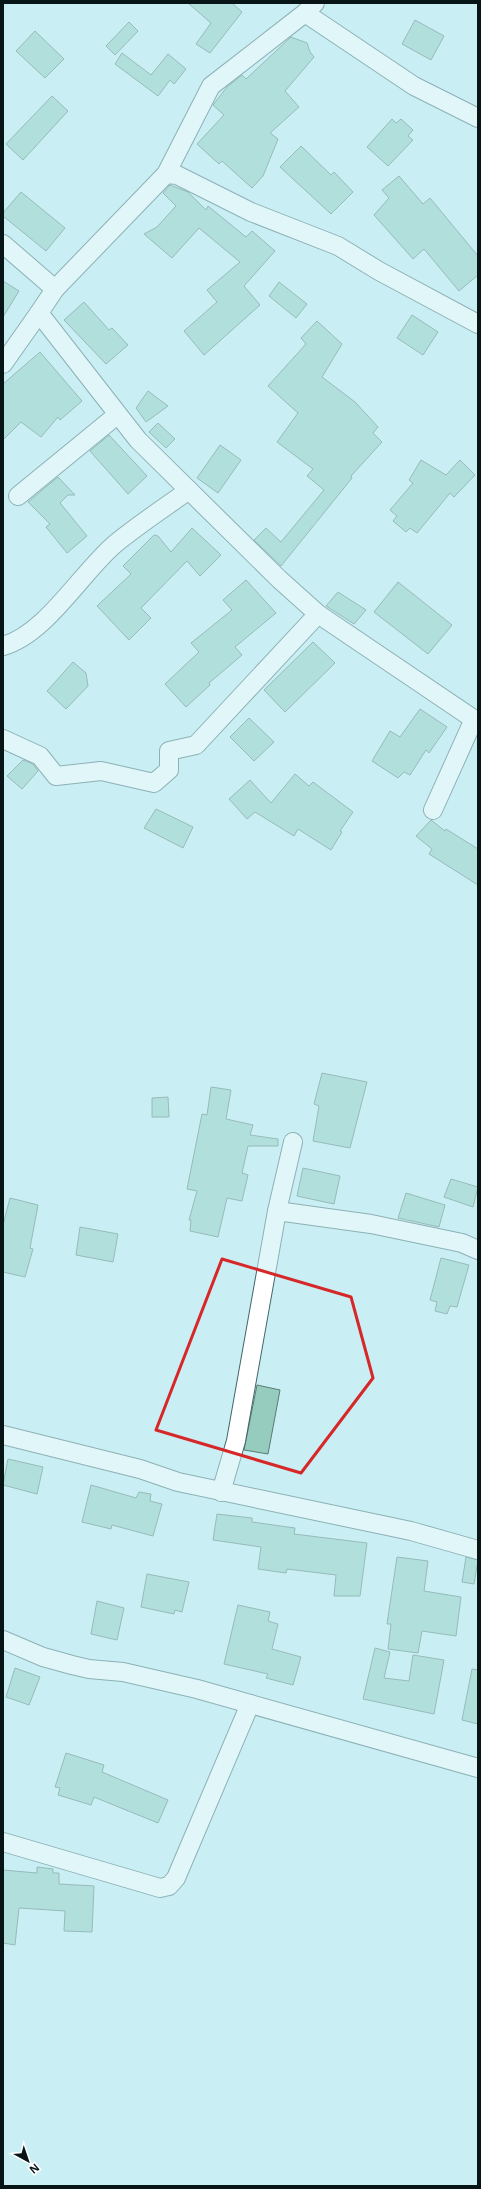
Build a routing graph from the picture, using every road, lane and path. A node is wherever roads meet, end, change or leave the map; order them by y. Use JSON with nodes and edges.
{"nodes":[{"id":1,"x":310,"y":8,"type":"edge"},
{"id":2,"x":478,"y":118,"type":"edge"},
{"id":3,"x":166,"y":174,"type":"junction"},
{"id":4,"x":3,"y":244,"type":"edge"},
{"id":5,"x":55,"y":289,"type":"junction"},
{"id":6,"x":39,"y":313,"type":"junction"},
{"id":7,"x":478,"y":324,"type":"edge"},
{"id":8,"x":3,"y":364,"type":"edge"},
{"id":9,"x":117,"y":415,"type":"junction"},
{"id":10,"x":189,"y":490,"type":"junction"},
{"id":11,"x":18,"y":496,"type":"dead end"},
{"id":12,"x":318,"y":614,"type":"junction"},
{"id":13,"x":3,"y":646,"type":"edge"},
{"id":14,"x":476,"y":720,"type":"edge"},
{"id":15,"x":3,"y":739,"type":"edge"},
{"id":16,"x":433,"y":810,"type":"dead end"},
{"id":17,"x":293,"y":1142,"type":"dead end"},
{"id":18,"x":277,"y":1211,"type":"junction"},
{"id":19,"x":478,"y":1250,"type":"edge"},
{"id":20,"x":3,"y":1435,"type":"edge"},
{"id":21,"x":221,"y":1492,"type":"junction"},
{"id":22,"x":478,"y":1550,"type":"edge"},
{"id":23,"x":3,"y":1640,"type":"edge"},
{"id":24,"x":250,"y":1704,"type":"junction"},
{"id":25,"x":478,"y":1768,"type":"edge"},
{"id":26,"x":3,"y":1842,"type":"edge"}],
"edges":[{"from":1,"to":2,"type":"street"},
{"from":1,"to":3,"type":"street"},
{"from":3,"to":5,"type":"street"},
{"from":3,"to":7,"type":"street"},
{"from":4,"to":5,"type":"street"},
{"from":5,"to":6,"type":"street"},
{"from":6,"to":8,"type":"street"},
{"from":6,"to":9,"type":"street"},
{"from":9,"to":10,"type":"street"},
{"from":9,"to":11,"type":"street"},
{"from":10,"to":12,"type":"street"},
{"from":10,"to":13,"type":"street"},
{"from":12,"to":14,"type":"street"},
{"from":12,"to":15,"type":"street"},
{"from":14,"to":16,"type":"street"},
{"from":17,"to":18,"type":"street"},
{"from":18,"to":19,"type":"street"},
{"from":18,"to":21,"type":"street"},
{"from":20,"to":21,"type":"street"},
{"from":21,"to":22,"type":"street"},
{"from":23,"to":24,"type":"street"},
{"from":24,"to":25,"type":"street"},
{"from":24,"to":26,"type":"street"}]}
